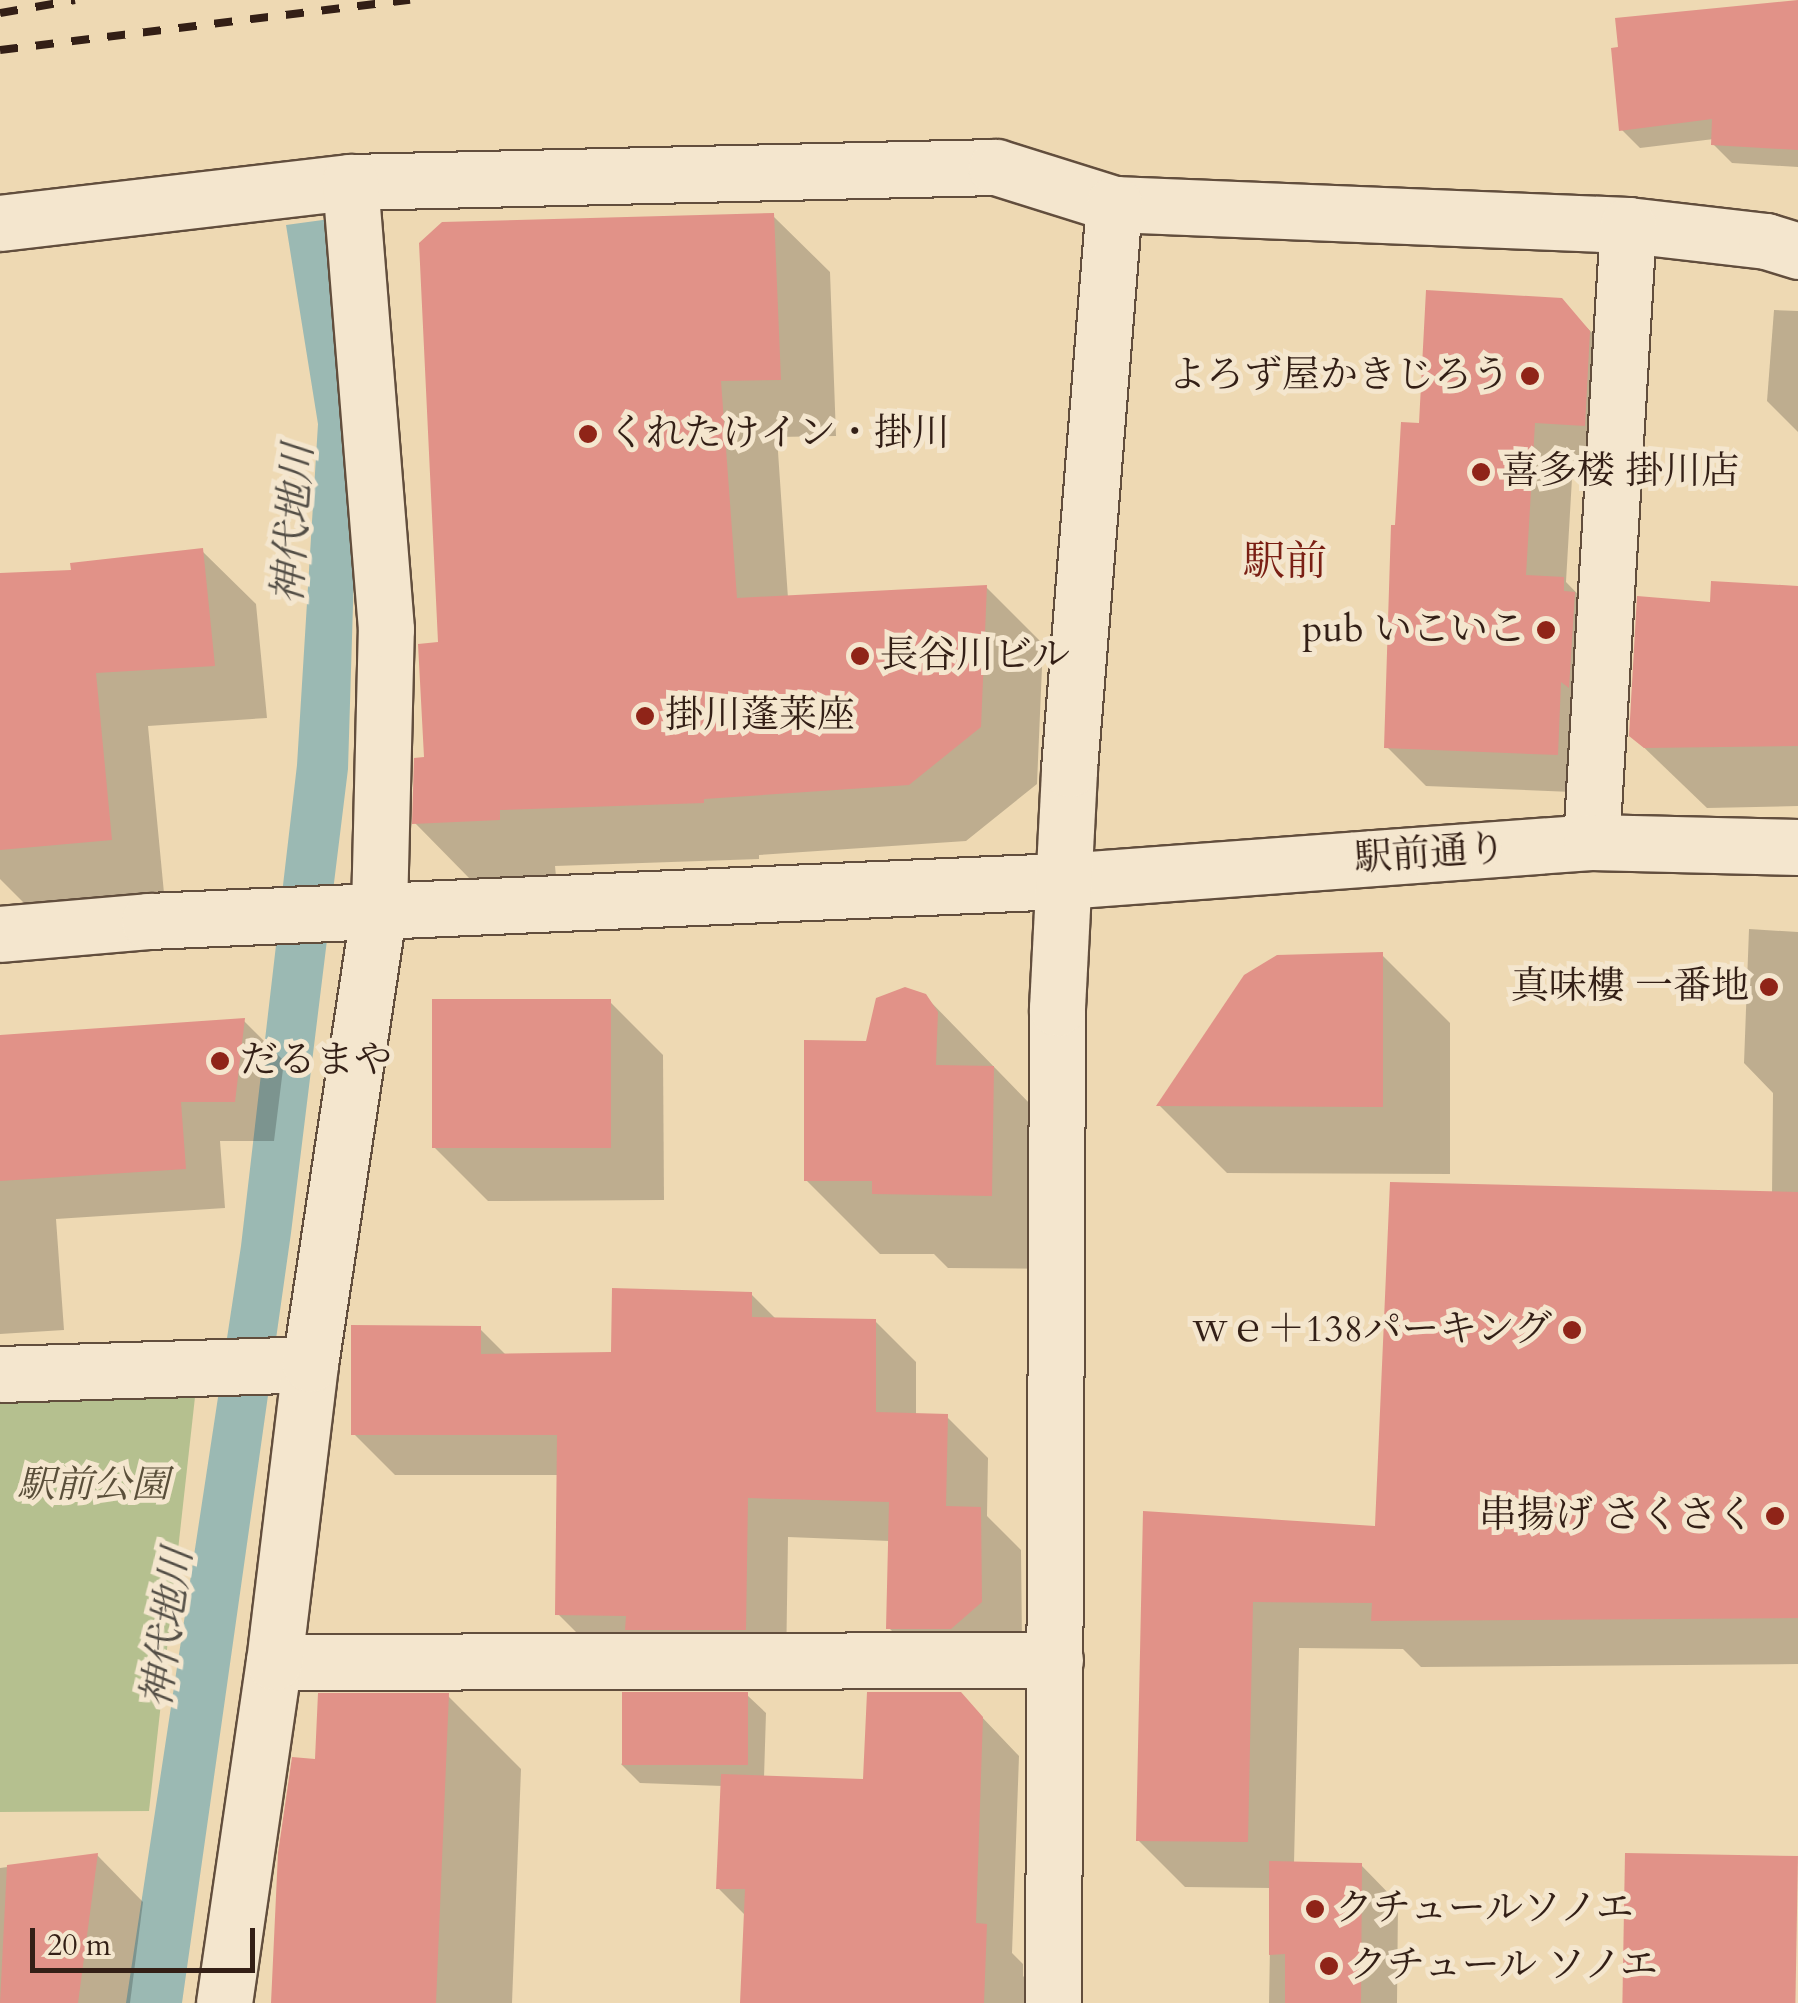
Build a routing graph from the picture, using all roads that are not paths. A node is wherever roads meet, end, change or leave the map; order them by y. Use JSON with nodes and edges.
{"nodes":[{"id":1,"x":350,"y":182,"type":"junction"},
{"id":2,"x":1114,"y":204,"type":"junction"},
{"id":3,"x":0,"y":222,"type":"edge"},
{"id":4,"x":1628,"y":225,"type":"junction"},
{"id":5,"x":1787,"y":241,"type":"edge"},
{"id":6,"x":1591,"y":842,"type":"junction"},
{"id":7,"x":1798,"y":847,"type":"edge"},
{"id":8,"x":1063,"y":881,"type":"junction"},
{"id":9,"x":379,"y":910,"type":"junction"},
{"id":10,"x":0,"y":934,"type":"edge"},
{"id":11,"x":304,"y":1365,"type":"junction"},
{"id":12,"x":0,"y":1374,"type":"edge"},
{"id":13,"x":1055,"y":1660,"type":"junction"},
{"id":14,"x":274,"y":1662,"type":"junction"},
{"id":15,"x":224,"y":2003,"type":"edge"},
{"id":16,"x":1053,"y":2003,"type":"edge"}],
"edges":[{"from":1,"to":2,"type":"street"},
{"from":1,"to":3,"type":"street"},
{"from":1,"to":9,"type":"street"},
{"from":2,"to":4,"type":"street"},
{"from":2,"to":8,"type":"street"},
{"from":4,"to":5,"type":"street"},
{"from":4,"to":6,"type":"street"},
{"from":6,"to":7,"type":"street","name":"駅前通り"},
{"from":6,"to":8,"type":"street","name":"駅前通り"},
{"from":8,"to":9,"type":"street","name":"駅前通り"},
{"from":8,"to":13,"type":"street"},
{"from":9,"to":10,"type":"street","name":"駅前通り"},
{"from":9,"to":11,"type":"street"},
{"from":11,"to":12,"type":"street"},
{"from":11,"to":14,"type":"street"},
{"from":13,"to":14,"type":"street"},
{"from":13,"to":16,"type":"street"},
{"from":14,"to":15,"type":"street"}]}
